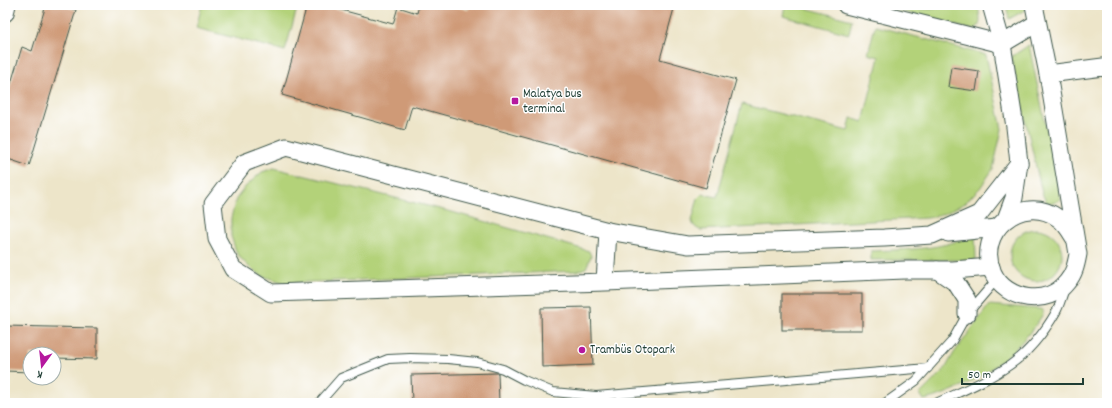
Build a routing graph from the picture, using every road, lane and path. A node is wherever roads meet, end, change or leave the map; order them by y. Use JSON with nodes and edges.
{"nodes":[{"id":1,"x":7,"y":5,"type":"edge"},
{"id":2,"x":846,"y":5,"type":"edge"},
{"id":3,"x":991,"y":5,"type":"edge"},
{"id":4,"x":1034,"y":5,"type":"edge"},
{"id":5,"x":5,"y":12,"type":"edge"},
{"id":6,"x":1037,"y":23,"type":"junction"},
{"id":7,"x":1002,"y":44,"type":"junction"},
{"id":8,"x":1107,"y":69,"type":"edge"},
{"id":9,"x":1048,"y":74,"type":"junction"},
{"id":10,"x":1019,"y":163,"type":"junction"},
{"id":11,"x":1001,"y":223,"type":"junction"},
{"id":12,"x":608,"y":231,"type":"junction"},
{"id":13,"x":932,"y":235,"type":"junction"},
{"id":14,"x":1075,"y":239,"type":"junction"},
{"id":15,"x":937,"y":270,"type":"junction"},
{"id":16,"x":994,"y":273,"type":"junction"},
{"id":17,"x":605,"y":282,"type":"junction"},
{"id":18,"x":1067,"y":283,"type":"junction"},
{"id":19,"x":967,"y":314,"type":"junction"},
{"id":20,"x":928,"y":368,"type":"junction"},
{"id":21,"x":595,"y":400,"type":"edge"},
{"id":22,"x":319,"y":403,"type":"edge"},
{"id":23,"x":885,"y":403,"type":"edge"},
{"id":24,"x":936,"y":403,"type":"edge"}],
"edges":[{"from":1,"to":5,"type":"street"},
{"from":2,"to":7,"type":"street"},
{"from":3,"to":7,"type":"street"},
{"from":4,"to":6,"type":"street"},
{"from":6,"to":7,"type":"street"},
{"from":6,"to":9,"type":"street"},
{"from":7,"to":10,"type":"street"},
{"from":8,"to":9,"type":"street"},
{"from":9,"to":14,"type":"street"},
{"from":10,"to":11,"type":"street"},
{"from":10,"to":13,"type":"street"},
{"from":11,"to":13,"type":"street"},
{"from":11,"to":14,"type":"street"},
{"from":11,"to":16,"type":"street"},
{"from":12,"to":13,"type":"street"},
{"from":12,"to":17,"type":"street"},
{"from":12,"to":17,"type":"street"},
{"from":14,"to":18,"type":"street"},
{"from":15,"to":16,"type":"street"},
{"from":15,"to":17,"type":"street"},
{"from":15,"to":19,"type":"street"},
{"from":16,"to":18,"type":"street"},
{"from":16,"to":19,"type":"lane"},
{"from":18,"to":24,"type":"lane"},
{"from":19,"to":20,"type":"lane"},
{"from":20,"to":21,"type":"lane"},
{"from":20,"to":23,"type":"lane"},
{"from":21,"to":22,"type":"lane"}]}
